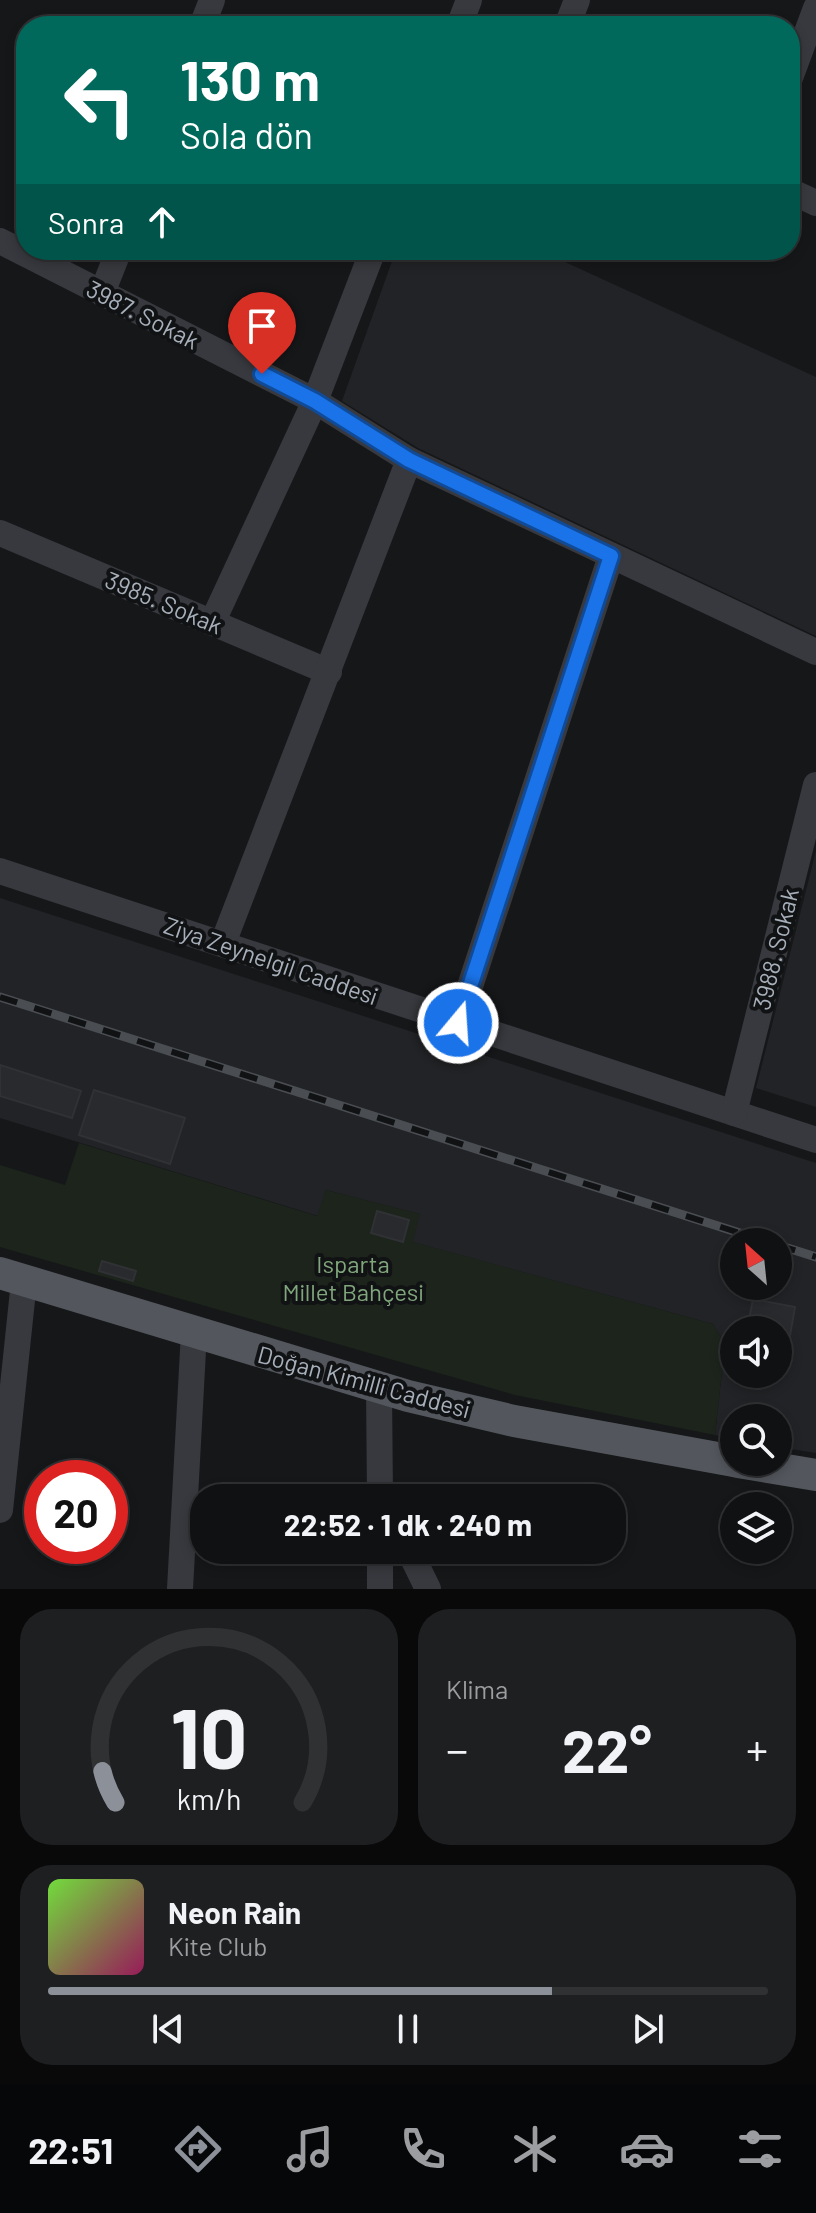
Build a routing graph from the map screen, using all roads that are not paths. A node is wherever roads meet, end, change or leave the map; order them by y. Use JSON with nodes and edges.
{"nodes":[{"id":1,"x":816,"y":8,"type":"edge"},
{"id":2,"x":800,"y":51,"type":"edge"},
{"id":3,"x":37,"y":260,"type":"edge"},
{"id":4,"x":115,"y":260,"type":"edge"},
{"id":5,"x":369,"y":260,"type":"edge"},
{"id":6,"x":102,"y":293,"type":"junction"},
{"id":7,"x":315,"y":401,"type":"junction"},
{"id":8,"x":409,"y":460,"type":"junction"},
{"id":9,"x":0,"y":533,"type":"edge"},
{"id":10,"x":611,"y":556,"type":"junction"},
{"id":11,"x":212,"y":623,"type":"junction"},
{"id":12,"x":816,"y":652,"type":"edge"},
{"id":13,"x":329,"y":672,"type":"junction"},
{"id":14,"x":816,"y":785,"type":"edge"},
{"id":15,"x":0,"y":871,"type":"edge"},
{"id":16,"x":223,"y":943,"type":"junction"},
{"id":17,"x":458,"y":1023,"type":"junction"},
{"id":18,"x":734,"y":1113,"type":"junction"},
{"id":19,"x":816,"y":1140,"type":"edge"},
{"id":20,"x":12,"y":1277,"type":"edge"},
{"id":21,"x":194,"y":1332,"type":"junction"},
{"id":22,"x":379,"y":1388,"type":"junction"},
{"id":23,"x":720,"y":1459,"type":"edge"},
{"id":24,"x":792,"y":1471,"type":"edge"},
{"id":25,"x":816,"y":1475,"type":"edge"},
{"id":26,"x":381,"y":1484,"type":"edge"},
{"id":27,"x":0,"y":1510,"type":"edge"},
{"id":28,"x":380,"y":1564,"type":"edge"},
{"id":29,"x":416,"y":1564,"type":"edge"},
{"id":30,"x":180,"y":1589,"type":"edge"},
{"id":31,"x":380,"y":1589,"type":"edge"},
{"id":32,"x":428,"y":1589,"type":"edge"}],
"edges":[{"from":1,"to":2,"type":"street"},
{"from":3,"to":6,"type":"street","name":"3987. Sokak"},
{"from":4,"to":6,"type":"street"},
{"from":5,"to":7,"type":"street"},
{"from":6,"to":7,"type":"street","name":"3987. Sokak"},
{"from":7,"to":8,"type":"street","name":"3987. Sokak"},
{"from":7,"to":11,"type":"street"},
{"from":8,"to":10,"type":"street","name":"3987. Sokak"},
{"from":8,"to":13,"type":"street"},
{"from":9,"to":11,"type":"street","name":"3985. Sokak"},
{"from":10,"to":12,"type":"street","name":"3987. Sokak"},
{"from":10,"to":17,"type":"street"},
{"from":11,"to":13,"type":"street","name":"3985. Sokak"},
{"from":13,"to":16,"type":"street"},
{"from":14,"to":18,"type":"street","name":"3988. Sokak"},
{"from":15,"to":16,"type":"street","name":"Ziya Zeynelgil Caddesi"},
{"from":16,"to":17,"type":"street","name":"Ziya Zeynelgil Caddesi"},
{"from":17,"to":18,"type":"street","name":"Ziya Zeynelgil Caddesi"},
{"from":18,"to":19,"type":"street","name":"Ziya Zeynelgil Caddesi"},
{"from":20,"to":21,"type":"main road","name":"Doğan Kimilli Caddesi"},
{"from":20,"to":27,"type":"street"},
{"from":21,"to":22,"type":"main road","name":"Doğan Kimilli Caddesi"},
{"from":21,"to":30,"type":"street"},
{"from":22,"to":23,"type":"main road","name":"Doğan Kimilli Caddesi"},
{"from":22,"to":26,"type":"street"},
{"from":24,"to":25,"type":"main road","name":"Doğan Kimilli Caddesi"},
{"from":28,"to":31,"type":"street"},
{"from":29,"to":32,"type":"street"}]}
